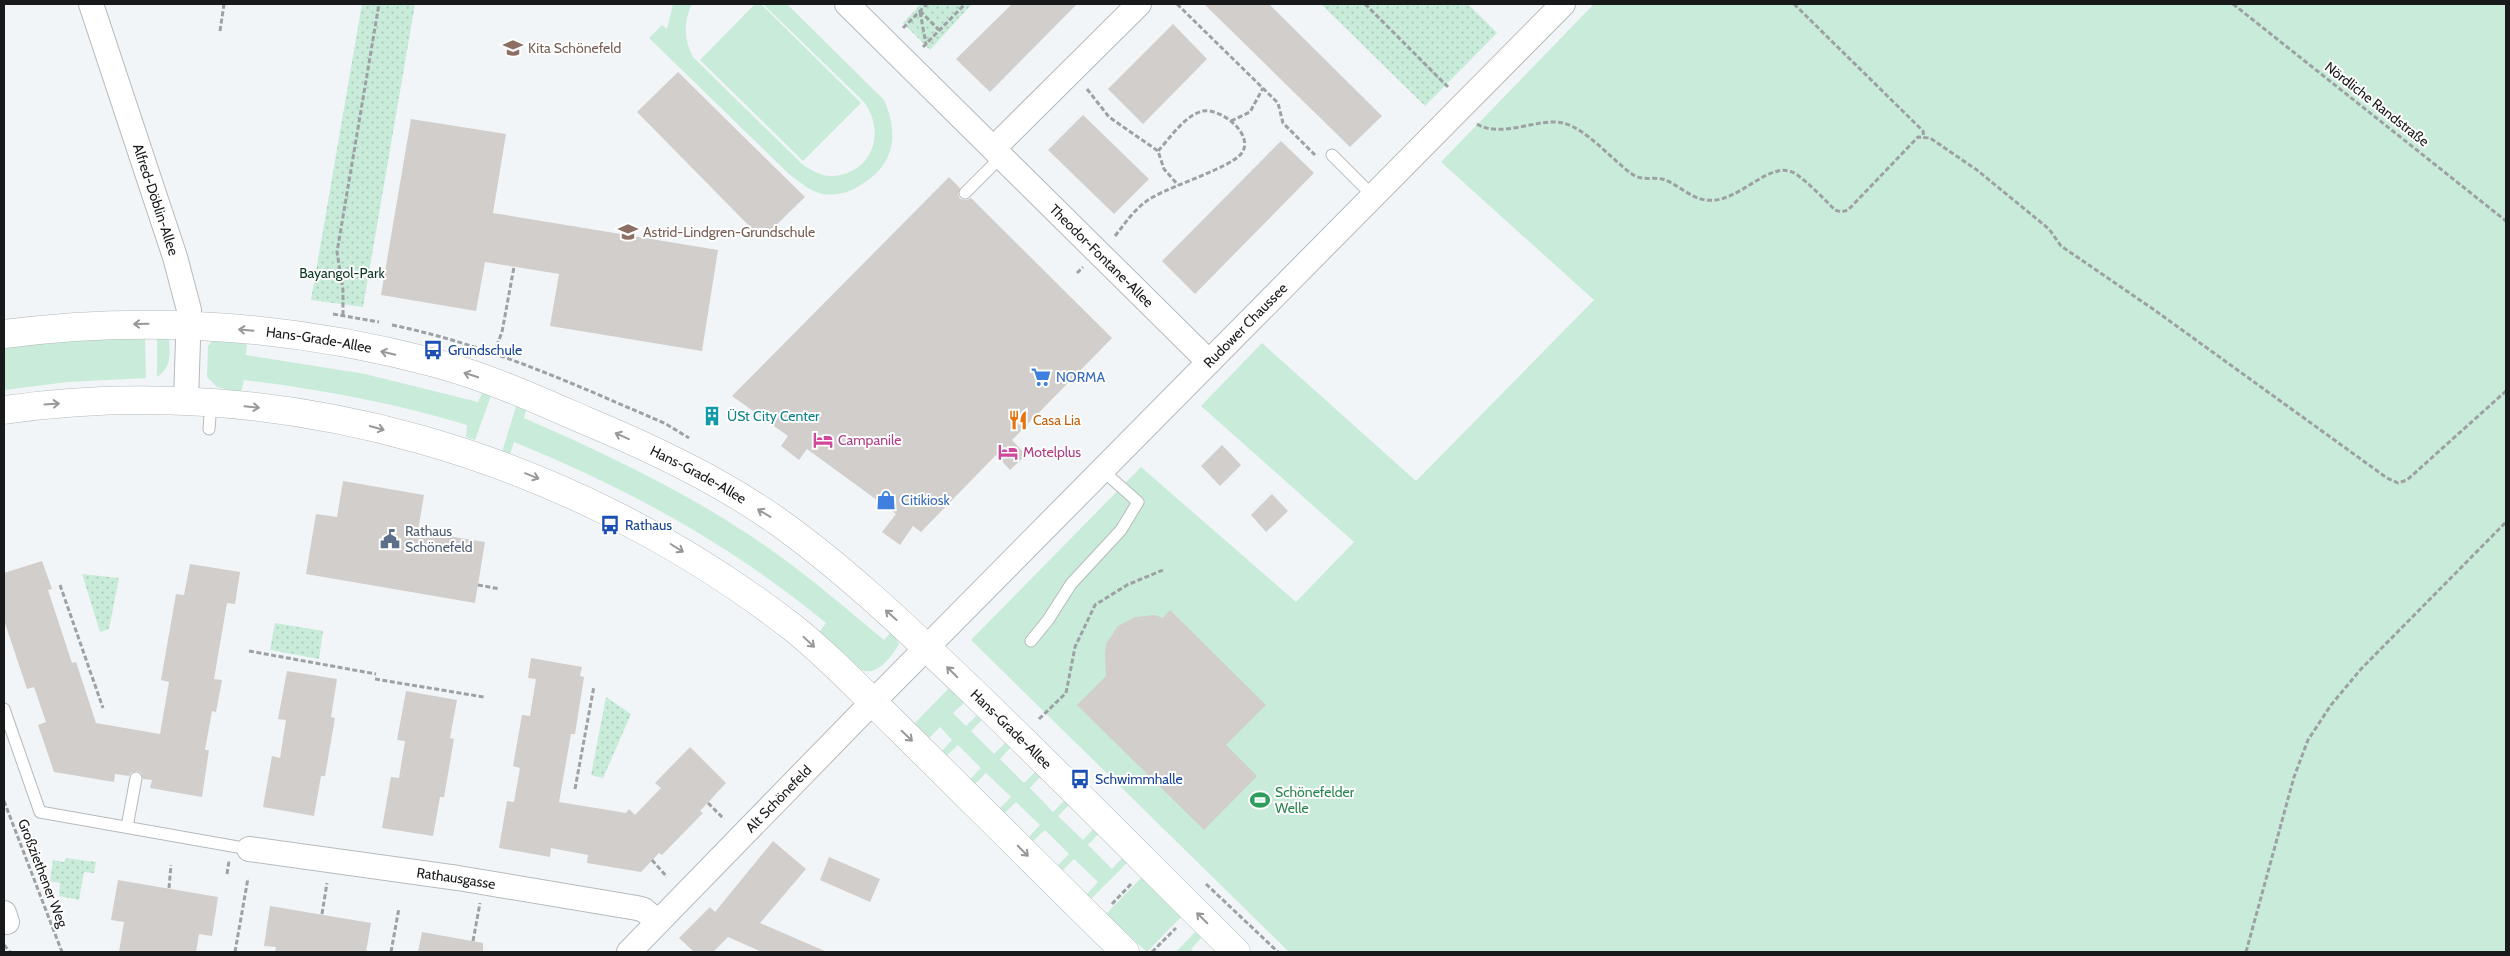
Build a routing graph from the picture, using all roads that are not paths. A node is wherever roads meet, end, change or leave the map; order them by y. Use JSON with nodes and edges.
{"nodes":[{"id":1,"x":91,"y":4,"type":"edge"},
{"id":2,"x":847,"y":4,"type":"edge"},
{"id":3,"x":1139,"y":4,"type":"edge"},
{"id":4,"x":1563,"y":4,"type":"edge"},
{"id":5,"x":998,"y":152,"type":"junction"},
{"id":6,"x":1332,"y":154,"type":"dead end"},
{"id":7,"x":965,"y":193,"type":"dead end"},
{"id":8,"x":1372,"y":195,"type":"junction"},
{"id":9,"x":190,"y":325,"type":"junction"},
{"id":10,"x":4,"y":334,"type":"edge"},
{"id":11,"x":1209,"y":362,"type":"junction"},
{"id":12,"x":4,"y":410,"type":"edge"},
{"id":13,"x":202,"y":411,"type":"junction"},
{"id":14,"x":1102,"y":470,"type":"junction"},
{"id":15,"x":1031,"y":641,"type":"dead end"},
{"id":16,"x":927,"y":647,"type":"junction"},
{"id":17,"x":872,"y":702,"type":"junction"},
{"id":18,"x":4,"y":709,"type":"edge"},
{"id":19,"x":136,"y":778,"type":"dead end"},
{"id":20,"x":127,"y":827,"type":"junction"},
{"id":21,"x":250,"y":849,"type":"joint"},
{"id":22,"x":658,"y":922,"type":"junction"},
{"id":23,"x":629,"y":952,"type":"edge"},
{"id":24,"x":1123,"y":952,"type":"edge"},
{"id":25,"x":1236,"y":952,"type":"edge"}],
"edges":[{"from":1,"to":9,"type":"street","name":"Alfred-Döblin-Allee"},
{"from":2,"to":5,"type":"street","name":"Theodor-Fontane-Allee"},
{"from":3,"to":5,"type":"street"},
{"from":4,"to":8,"type":"street","name":"Rudower Chaussee"},
{"from":5,"to":7,"type":"lane"},
{"from":5,"to":11,"type":"street","name":"Theodor-Fontane-Allee"},
{"from":6,"to":8,"type":"lane"},
{"from":8,"to":11,"type":"street","name":"Rudower Chaussee"},
{"from":9,"to":10,"type":"street","name":"Hans-Grade-Allee","one_way":true},
{"from":9,"to":13,"type":"street","name":"Alfred-Döblin-Allee"},
{"from":16,"to":9,"type":"street","name":"Hans-Grade-Allee","one_way":true},
{"from":11,"to":14,"type":"street","name":"Rudower Chaussee"},
{"from":12,"to":13,"type":"street","one_way":true},
{"from":13,"to":17,"type":"street","one_way":true},
{"from":14,"to":15,"type":"lane"},
{"from":14,"to":16,"type":"street","name":"Rudower Chaussee"},
{"from":16,"to":17,"type":"street","name":"Alt Schönefeld"},
{"from":25,"to":16,"type":"street","name":"Hans-Grade-Allee","one_way":true},
{"from":17,"to":22,"type":"street","name":"Alt Schönefeld"},
{"from":17,"to":24,"type":"street","one_way":true},
{"from":18,"to":20,"type":"lane"},
{"from":19,"to":20,"type":"lane"},
{"from":20,"to":21,"type":"lane"},
{"from":21,"to":22,"type":"street","name":"Rathausgasse"},
{"from":22,"to":23,"type":"street","name":"Alt Schönefeld"}]}
